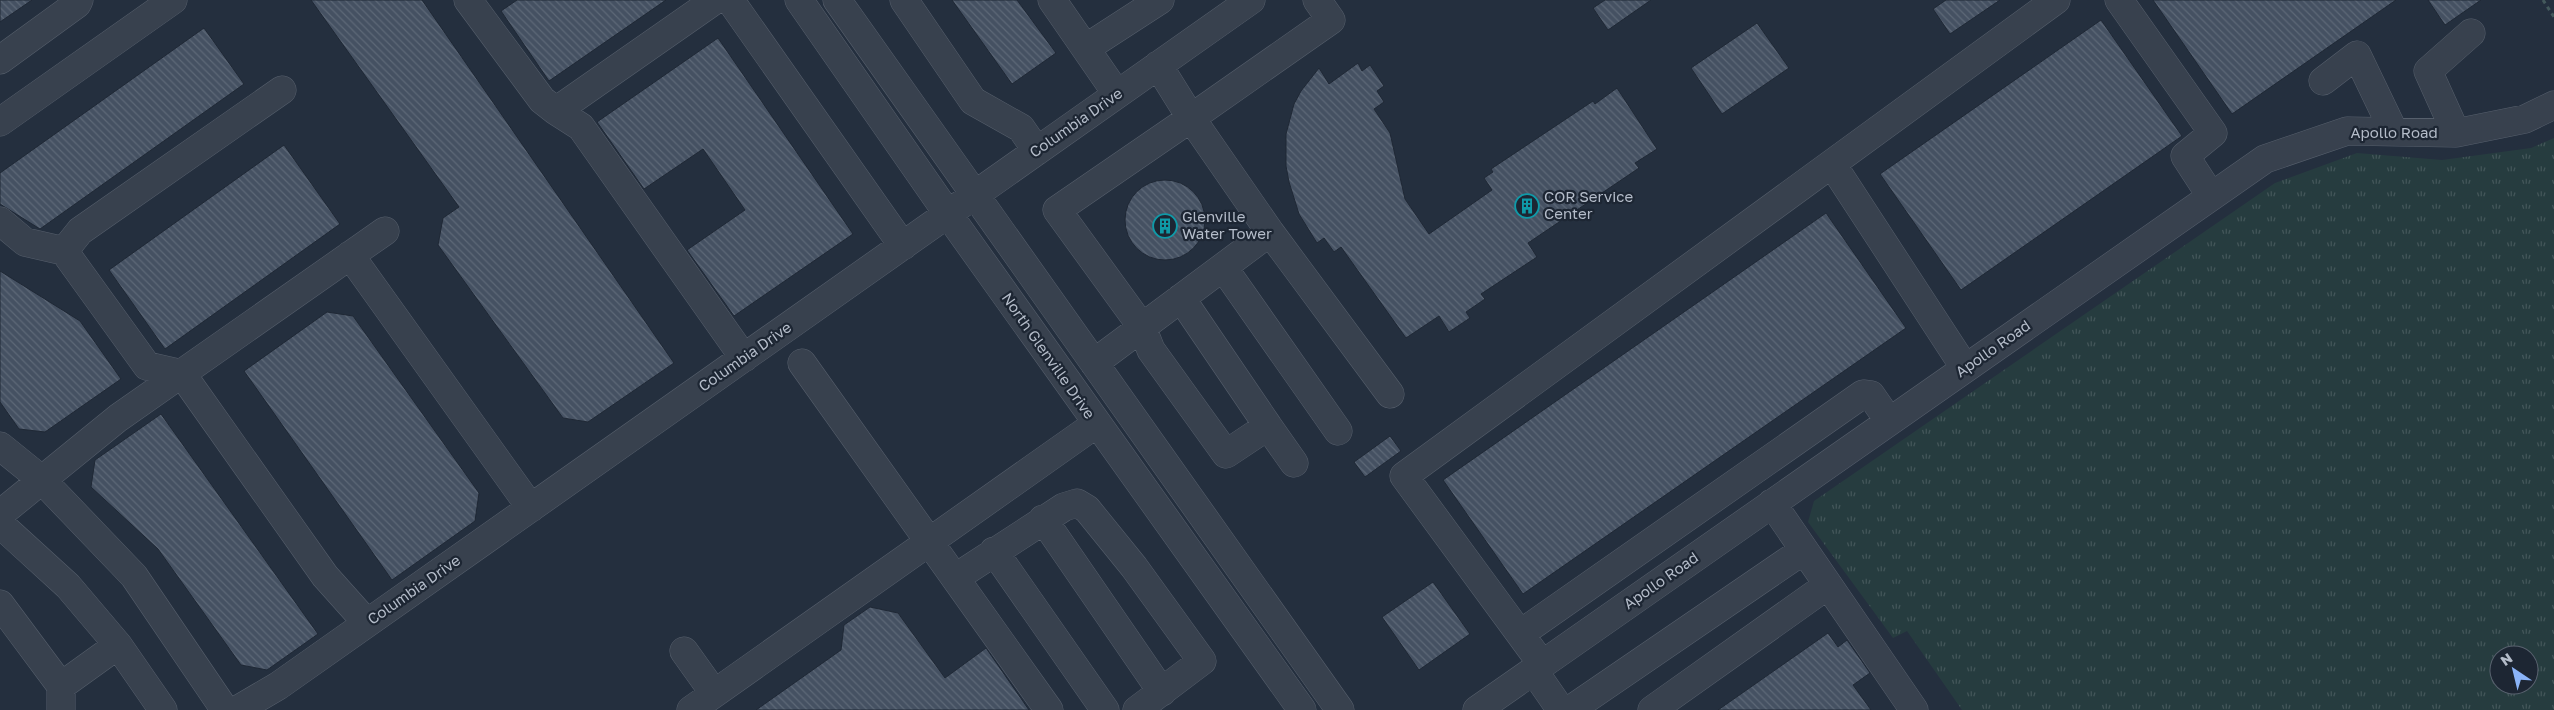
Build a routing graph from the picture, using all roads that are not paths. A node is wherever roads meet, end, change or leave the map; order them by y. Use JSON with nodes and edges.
{"nodes":[{"id":1,"x":79,"y":0,"type":"edge"},
{"id":2,"x":173,"y":0,"type":"edge"},
{"id":3,"x":468,"y":0,"type":"edge"},
{"id":4,"x":715,"y":0,"type":"edge"},
{"id":5,"x":730,"y":0,"type":"edge"},
{"id":6,"x":799,"y":0,"type":"edge"},
{"id":7,"x":837,"y":0,"type":"edge"},
{"id":8,"x":904,"y":0,"type":"edge"},
{"id":9,"x":1052,"y":0,"type":"edge"},
{"id":10,"x":1160,"y":0,"type":"edge"},
{"id":11,"x":1251,"y":0,"type":"edge"},
{"id":12,"x":1317,"y":0,"type":"edge"},
{"id":13,"x":2056,"y":0,"type":"edge"},
{"id":14,"x":2119,"y":0,"type":"edge"},
{"id":15,"x":2471,"y":33,"type":"dead end"},
{"id":16,"x":1086,"y":48,"type":"junction"},
{"id":17,"x":0,"y":60,"type":"edge"},
{"id":18,"x":1158,"y":66,"type":"junction"},
{"id":19,"x":2323,"y":81,"type":"dead end"},
{"id":20,"x":282,"y":90,"type":"dead end"},
{"id":21,"x":1117,"y":94,"type":"junction"},
{"id":22,"x":2554,"y":105,"type":"edge"},
{"id":23,"x":556,"y":111,"type":"junction"},
{"id":24,"x":1191,"y":118,"type":"junction"},
{"id":25,"x":0,"y":122,"type":"edge"},
{"id":26,"x":2394,"y":132,"type":"junction"},
{"id":27,"x":2456,"y":133,"type":"junction"},
{"id":28,"x":1037,"y":151,"type":"junction"},
{"id":29,"x":1832,"y":164,"type":"junction"},
{"id":30,"x":974,"y":195,"type":"junction"},
{"id":31,"x":2211,"y":196,"type":"junction"},
{"id":32,"x":948,"y":214,"type":"junction"},
{"id":33,"x":0,"y":222,"type":"edge"},
{"id":34,"x":385,"y":231,"type":"dead end"},
{"id":35,"x":1270,"y":232,"type":"junction"},
{"id":36,"x":903,"y":246,"type":"junction"},
{"id":37,"x":64,"y":251,"type":"junction"},
{"id":38,"x":350,"y":255,"type":"junction"},
{"id":39,"x":1223,"y":267,"type":"junction"},
{"id":40,"x":1181,"y":298,"type":"junction"},
{"id":41,"x":1142,"y":327,"type":"junction"},
{"id":42,"x":744,"y":358,"type":"junction"},
{"id":43,"x":802,"y":363,"type":"dead end"},
{"id":44,"x":1094,"y":363,"type":"junction"},
{"id":45,"x":1965,"y":368,"type":"junction"},
{"id":46,"x":182,"y":374,"type":"junction"},
{"id":47,"x":1390,"y":394,"type":"dead end"},
{"id":48,"x":1890,"y":421,"type":"junction"},
{"id":49,"x":1096,"y":424,"type":"junction"},
{"id":50,"x":1268,"y":426,"type":"junction"},
{"id":51,"x":1338,"y":431,"type":"dead end"},
{"id":52,"x":0,"y":446,"type":"edge"},
{"id":53,"x":1294,"y":463,"type":"dead end"},
{"id":54,"x":42,"y":480,"type":"junction"},
{"id":55,"x":1728,"y":487,"type":"junction"},
{"id":56,"x":1772,"y":503,"type":"junction"},
{"id":57,"x":531,"y":508,"type":"junction"},
{"id":58,"x":0,"y":514,"type":"edge"},
{"id":59,"x":1043,"y":519,"type":"junction"},
{"id":60,"x":1750,"y":520,"type":"junction"},
{"id":61,"x":0,"y":524,"type":"edge"},
{"id":62,"x":1209,"y":524,"type":"junction"},
{"id":63,"x":929,"y":542,"type":"junction"},
{"id":64,"x":1181,"y":544,"type":"junction"},
{"id":65,"x":1804,"y":550,"type":"junction"},
{"id":66,"x":994,"y":551,"type":"junction"},
{"id":67,"x":955,"y":578,"type":"junction"},
{"id":68,"x":1828,"y":585,"type":"junction"},
{"id":69,"x":0,"y":604,"type":"edge"},
{"id":70,"x":368,"y":623,"type":"junction"},
{"id":71,"x":1520,"y":634,"type":"junction"},
{"id":72,"x":118,"y":645,"type":"junction"},
{"id":73,"x":684,"y":651,"type":"dead end"},
{"id":74,"x":1538,"y":668,"type":"junction"},
{"id":75,"x":1162,"y":692,"type":"junction"},
{"id":76,"x":714,"y":694,"type":"junction"},
{"id":77,"x":61,"y":698,"type":"edge"},
{"id":78,"x":157,"y":708,"type":"edge"},
{"id":79,"x":225,"y":710,"type":"edge"},
{"id":80,"x":237,"y":710,"type":"edge"},
{"id":81,"x":691,"y":710,"type":"edge"},
{"id":82,"x":1049,"y":710,"type":"edge"},
{"id":83,"x":1105,"y":710,"type":"edge"},
{"id":84,"x":1137,"y":710,"type":"edge"},
{"id":85,"x":1302,"y":710,"type":"edge"},
{"id":86,"x":1340,"y":710,"type":"edge"},
{"id":87,"x":1477,"y":710,"type":"edge"},
{"id":88,"x":1561,"y":710,"type":"edge"},
{"id":89,"x":1570,"y":710,"type":"edge"},
{"id":90,"x":1652,"y":710,"type":"edge"},
{"id":91,"x":1914,"y":710,"type":"edge"}],
"edges":[{"from":1,"to":17,"type":"street"},
{"from":2,"to":25,"type":"street"},
{"from":3,"to":23,"type":"street"},
{"from":4,"to":23,"type":"street"},
{"from":5,"to":36,"type":"street"},
{"from":6,"to":32,"type":"street","name":"North Glenville Drive"},
{"from":7,"to":30,"type":"street"},
{"from":8,"to":28,"type":"street"},
{"from":9,"to":16,"type":"street"},
{"from":10,"to":16,"type":"street"},
{"from":11,"to":18,"type":"street","name":"Columbia Drive"},
{"from":12,"to":24,"type":"street"},
{"from":13,"to":29,"type":"street"},
{"from":14,"to":31,"type":"street"},
{"from":15,"to":27,"type":"street"},
{"from":16,"to":21,"type":"street"},
{"from":18,"to":21,"type":"street","name":"Columbia Drive"},
{"from":18,"to":24,"type":"street"},
{"from":19,"to":26,"type":"street"},
{"from":20,"to":37,"type":"street"},
{"from":21,"to":28,"type":"street","name":"Columbia Drive"},
{"from":22,"to":27,"type":"street","name":"Apollo Road"},
{"from":23,"to":42,"type":"street"},
{"from":24,"to":35,"type":"street"},
{"from":24,"to":41,"type":"street"},
{"from":26,"to":27,"type":"street","name":"Apollo Road"},
{"from":26,"to":31,"type":"street","name":"Apollo Road"},
{"from":28,"to":30,"type":"street","name":"Columbia Drive"},
{"from":29,"to":45,"type":"street"},
{"from":29,"to":71,"type":"street"},
{"from":30,"to":32,"type":"street","name":"Columbia Drive"},
{"from":30,"to":44,"type":"street"},
{"from":31,"to":45,"type":"street","name":"Apollo Road"},
{"from":32,"to":36,"type":"street","name":"Columbia Drive"},
{"from":32,"to":49,"type":"street","name":"North Glenville Drive"},
{"from":33,"to":37,"type":"street"},
{"from":34,"to":38,"type":"street"},
{"from":35,"to":39,"type":"street"},
{"from":35,"to":47,"type":"street"},
{"from":36,"to":42,"type":"street","name":"Columbia Drive"},
{"from":37,"to":46,"type":"street"},
{"from":38,"to":46,"type":"street"},
{"from":38,"to":57,"type":"street"},
{"from":39,"to":40,"type":"street"},
{"from":39,"to":51,"type":"street"},
{"from":40,"to":41,"type":"street"},
{"from":40,"to":50,"type":"street"},
{"from":41,"to":44,"type":"street"},
{"from":41,"to":50,"type":"street"},
{"from":42,"to":57,"type":"street","name":"Columbia Drive"},
{"from":43,"to":63,"type":"street"},
{"from":44,"to":62,"type":"street"},
{"from":45,"to":48,"type":"street","name":"Apollo Road"},
{"from":46,"to":54,"type":"street"},
{"from":46,"to":70,"type":"street"},
{"from":48,"to":55,"type":"street"},
{"from":48,"to":56,"type":"street","name":"Apollo Road"},
{"from":49,"to":63,"type":"street"},
{"from":49,"to":64,"type":"street","name":"North Glenville Drive"},
{"from":50,"to":53,"type":"street"},
{"from":52,"to":54,"type":"street"},
{"from":54,"to":58,"type":"street"},
{"from":54,"to":79,"type":"street"},
{"from":55,"to":60,"type":"street"},
{"from":55,"to":71,"type":"street"},
{"from":56,"to":60,"type":"street","name":"Apollo Road"},
{"from":56,"to":65,"type":"street"},
{"from":57,"to":70,"type":"street","name":"Columbia Drive"},
{"from":59,"to":66,"type":"street"},
{"from":59,"to":75,"type":"street"},
{"from":59,"to":75,"type":"street"},
{"from":60,"to":74,"type":"street","name":"Apollo Road"},
{"from":61,"to":72,"type":"street"},
{"from":62,"to":64,"type":"street"},
{"from":62,"to":86,"type":"street"},
{"from":63,"to":67,"type":"street"},
{"from":63,"to":76,"type":"street"},
{"from":64,"to":85,"type":"street","name":"North Glenville Drive"},
{"from":65,"to":68,"type":"street"},
{"from":65,"to":89,"type":"street"},
{"from":66,"to":67,"type":"street"},
{"from":66,"to":83,"type":"street"},
{"from":67,"to":82,"type":"street"},
{"from":68,"to":90,"type":"street"},
{"from":68,"to":91,"type":"street"},
{"from":69,"to":77,"type":"street"},
{"from":70,"to":80,"type":"street","name":"Columbia Drive"},
{"from":71,"to":74,"type":"street"},
{"from":72,"to":77,"type":"street"},
{"from":72,"to":78,"type":"street"},
{"from":73,"to":76,"type":"street"},
{"from":74,"to":87,"type":"street","name":"Apollo Road"},
{"from":74,"to":88,"type":"street"},
{"from":75,"to":84,"type":"street"},
{"from":76,"to":81,"type":"street"}]}
